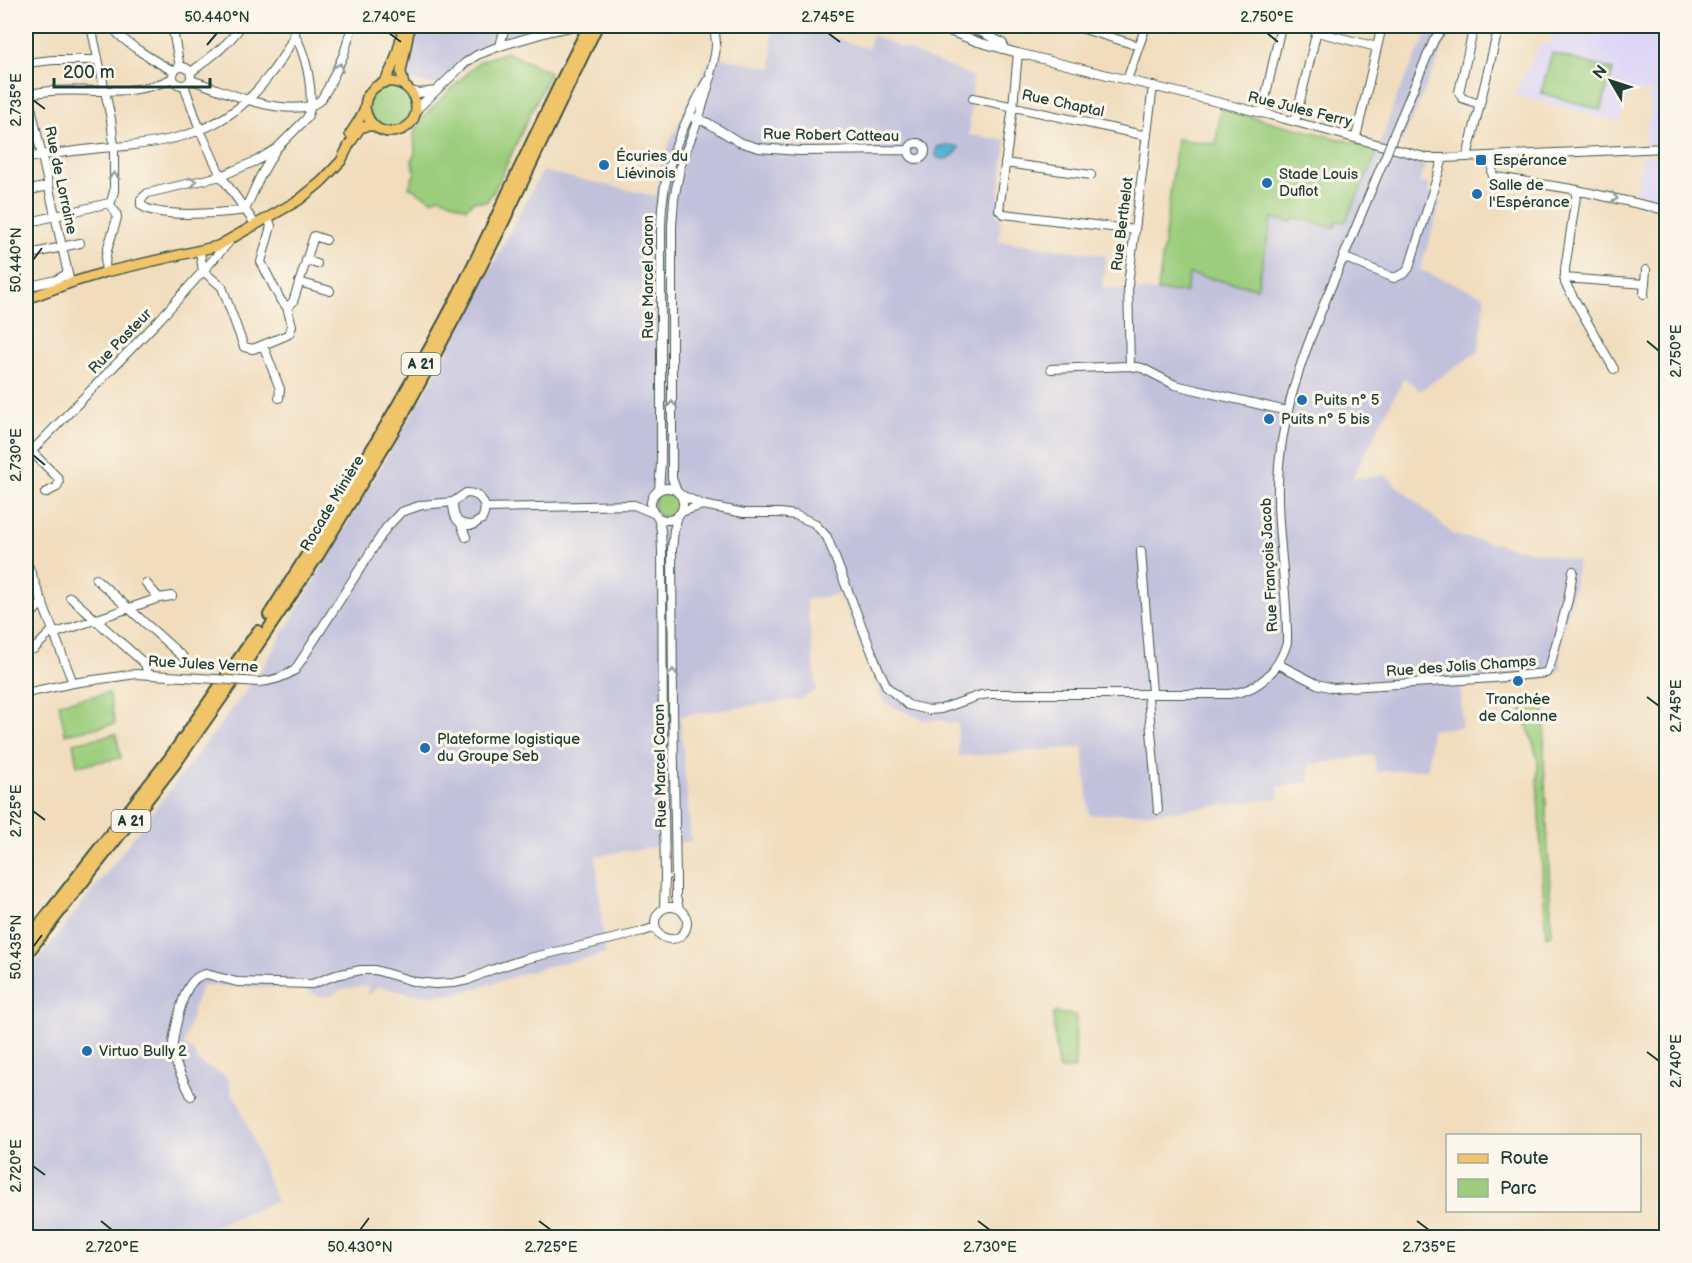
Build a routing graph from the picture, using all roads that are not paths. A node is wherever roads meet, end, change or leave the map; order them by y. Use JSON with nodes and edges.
{"nodes":[{"id":1,"x":91,"y":26,"type":"edge"},
{"id":2,"x":116,"y":26,"type":"edge"},
{"id":3,"x":172,"y":26,"type":"edge"},
{"id":4,"x":242,"y":26,"type":"edge"},
{"id":5,"x":297,"y":26,"type":"edge"},
{"id":6,"x":352,"y":26,"type":"edge"},
{"id":7,"x":404,"y":26,"type":"edge"},
{"id":8,"x":410,"y":26,"type":"edge"},
{"id":9,"x":505,"y":26,"type":"edge"},
{"id":10,"x":572,"y":26,"type":"edge"},
{"id":11,"x":589,"y":26,"type":"edge"},
{"id":12,"x":597,"y":26,"type":"edge"},
{"id":13,"x":713,"y":26,"type":"edge"},
{"id":14,"x":936,"y":26,"type":"edge"},
{"id":15,"x":969,"y":26,"type":"edge"},
{"id":16,"x":1074,"y":26,"type":"edge"},
{"id":17,"x":1146,"y":26,"type":"edge"},
{"id":18,"x":1281,"y":26,"type":"edge"},
{"id":19,"x":1382,"y":26,"type":"edge"},
{"id":20,"x":1444,"y":26,"type":"edge"},
{"id":21,"x":1474,"y":26,"type":"edge"},
{"id":22,"x":1498,"y":26,"type":"edge"},
{"id":23,"x":1318,"y":29,"type":"edge"},
{"id":24,"x":294,"y":35,"type":"junction"},
{"id":25,"x":587,"y":38,"type":"junction"},
{"id":26,"x":500,"y":46,"type":"junction"},
{"id":27,"x":1139,"y":46,"type":"junction"},
{"id":28,"x":1377,"y":47,"type":"junction"},
{"id":29,"x":1002,"y":49,"type":"junction"},
{"id":30,"x":1018,"y":53,"type":"junction"},
{"id":31,"x":98,"y":60,"type":"junction"},
{"id":32,"x":26,"y":63,"type":"edge"},
{"id":33,"x":176,"y":72,"type":"junction"},
{"id":34,"x":710,"y":74,"type":"junction"},
{"id":35,"x":189,"y":79,"type":"junction"},
{"id":36,"x":1127,"y":80,"type":"junction"},
{"id":37,"x":384,"y":82,"type":"junction"},
{"id":38,"x":26,"y":84,"type":"edge"},
{"id":39,"x":1153,"y":86,"type":"junction"},
{"id":40,"x":407,"y":88,"type":"junction"},
{"id":41,"x":437,"y":90,"type":"junction"},
{"id":42,"x":106,"y":92,"type":"junction"},
{"id":43,"x":27,"y":94,"type":"edge"},
{"id":44,"x":973,"y":98,"type":"dead end"},
{"id":45,"x":247,"y":100,"type":"junction"},
{"id":46,"x":1479,"y":104,"type":"junction"},
{"id":47,"x":311,"y":106,"type":"junction"},
{"id":48,"x":1013,"y":106,"type":"junction"},
{"id":49,"x":365,"y":108,"type":"junction"},
{"id":50,"x":416,"y":110,"type":"junction"},
{"id":51,"x":1262,"y":113,"type":"junction"},
{"id":52,"x":688,"y":115,"type":"junction"},
{"id":53,"x":698,"y":119,"type":"junction"},
{"id":54,"x":1295,"y":122,"type":"junction"},
{"id":55,"x":35,"y":125,"type":"junction"},
{"id":56,"x":374,"y":126,"type":"junction"},
{"id":57,"x":26,"y":127,"type":"edge"},
{"id":58,"x":200,"y":130,"type":"junction"},
{"id":59,"x":1147,"y":136,"type":"junction"},
{"id":60,"x":1356,"y":137,"type":"junction"},
{"id":61,"x":114,"y":147,"type":"junction"},
{"id":62,"x":1666,"y":148,"type":"edge"},
{"id":63,"x":276,"y":149,"type":"junction"},
{"id":64,"x":909,"y":150,"type":"dead end"},
{"id":65,"x":42,"y":155,"type":"junction"},
{"id":66,"x":1421,"y":156,"type":"junction"},
{"id":67,"x":1494,"y":156,"type":"junction"},
{"id":68,"x":1467,"y":157,"type":"junction"},
{"id":69,"x":26,"y":159,"type":"edge"},
{"id":70,"x":1443,"y":159,"type":"junction"},
{"id":71,"x":1005,"y":163,"type":"junction"},
{"id":72,"x":1440,"y":168,"type":"junction"},
{"id":73,"x":334,"y":169,"type":"junction"},
{"id":74,"x":1091,"y":175,"type":"dead end"},
{"id":75,"x":221,"y":176,"type":"junction"},
{"id":76,"x":48,"y":186,"type":"junction"},
{"id":77,"x":1577,"y":190,"type":"junction"},
{"id":78,"x":26,"y":191,"type":"edge"},
{"id":79,"x":662,"y":196,"type":"junction"},
{"id":80,"x":674,"y":199,"type":"junction"},
{"id":81,"x":109,"y":204,"type":"junction"},
{"id":82,"x":245,"y":210,"type":"junction"},
{"id":83,"x":1666,"y":210,"type":"edge"},
{"id":84,"x":55,"y":217,"type":"junction"},
{"id":85,"x":268,"y":218,"type":"junction"},
{"id":86,"x":26,"y":223,"type":"edge"},
{"id":87,"x":256,"y":225,"type":"junction"},
{"id":88,"x":1135,"y":230,"type":"junction"},
{"id":89,"x":230,"y":240,"type":"junction"},
{"id":90,"x":326,"y":240,"type":"dead end"},
{"id":91,"x":80,"y":243,"type":"dead end"},
{"id":92,"x":61,"y":247,"type":"junction"},
{"id":93,"x":205,"y":250,"type":"junction"},
{"id":94,"x":26,"y":255,"type":"edge"},
{"id":95,"x":1343,"y":257,"type":"junction"},
{"id":96,"x":306,"y":260,"type":"junction"},
{"id":97,"x":212,"y":261,"type":"junction"},
{"id":98,"x":317,"y":264,"type":"dead end"},
{"id":99,"x":1646,"y":270,"type":"dead end"},
{"id":100,"x":203,"y":271,"type":"junction"},
{"id":101,"x":106,"y":272,"type":"junction"},
{"id":102,"x":68,"y":278,"type":"junction"},
{"id":103,"x":1564,"y":278,"type":"junction"},
{"id":104,"x":299,"y":282,"type":"junction"},
{"id":105,"x":1645,"y":284,"type":"junction"},
{"id":106,"x":26,"y":287,"type":"edge"},
{"id":107,"x":330,"y":291,"type":"dead end"},
{"id":108,"x":1644,"y":294,"type":"dead end"},
{"id":109,"x":26,"y":298,"type":"edge"},
{"id":110,"x":287,"y":308,"type":"junction"},
{"id":111,"x":263,"y":345,"type":"junction"},
{"id":112,"x":1130,"y":366,"type":"junction"},
{"id":113,"x":1051,"y":369,"type":"dead end"},
{"id":114,"x":1614,"y":369,"type":"dead end"},
{"id":115,"x":279,"y":398,"type":"dead end"},
{"id":116,"x":1287,"y":411,"type":"junction"},
{"id":117,"x":28,"y":454,"type":"edge"},
{"id":118,"x":659,"y":490,"type":"junction"},
{"id":119,"x":45,"y":493,"type":"dead end"},
{"id":120,"x":678,"y":493,"type":"junction"},
{"id":121,"x":652,"y":497,"type":"junction"},
{"id":122,"x":453,"y":502,"type":"junction"},
{"id":123,"x":437,"y":504,"type":"junction"},
{"id":124,"x":703,"y":505,"type":"junction"},
{"id":125,"x":634,"y":506,"type":"junction"},
{"id":126,"x":485,"y":508,"type":"junction"},
{"id":127,"x":452,"y":511,"type":"junction"},
{"id":128,"x":680,"y":514,"type":"junction"},
{"id":129,"x":656,"y":516,"type":"junction"},
{"id":130,"x":1141,"y":551,"type":"dead end"},
{"id":131,"x":26,"y":560,"type":"edge"},
{"id":132,"x":1573,"y":571,"type":"dead end"},
{"id":133,"x":96,"y":579,"type":"dead end"},
{"id":134,"x":146,"y":583,"type":"dead end"},
{"id":135,"x":172,"y":596,"type":"dead end"},
{"id":136,"x":70,"y":597,"type":"dead end"},
{"id":137,"x":159,"y":598,"type":"junction"},
{"id":138,"x":43,"y":602,"type":"junction"},
{"id":139,"x":129,"y":608,"type":"junction"},
{"id":140,"x":26,"y":619,"type":"edge"},
{"id":141,"x":95,"y":620,"type":"junction"},
{"id":142,"x":55,"y":632,"type":"junction"},
{"id":143,"x":34,"y":649,"type":"dead end"},
{"id":144,"x":183,"y":657,"type":"dead end"},
{"id":145,"x":1278,"y":664,"type":"junction"},
{"id":146,"x":148,"y":674,"type":"junction"},
{"id":147,"x":74,"y":683,"type":"junction"},
{"id":148,"x":26,"y":692,"type":"edge"},
{"id":149,"x":1149,"y":694,"type":"junction"},
{"id":150,"x":1158,"y":810,"type":"dead end"},
{"id":151,"x":664,"y":908,"type":"junction"},
{"id":152,"x":680,"y":909,"type":"junction"},
{"id":153,"x":656,"y":927,"type":"junction"},
{"id":154,"x":26,"y":942,"type":"edge"},
{"id":155,"x":26,"y":955,"type":"edge"},
{"id":156,"x":191,"y":1096,"type":"dead end"}],
"edges":[{"from":1,"to":31,"type":"street"},
{"from":2,"to":33,"type":"street"},
{"from":3,"to":33,"type":"street"},
{"from":4,"to":35,"type":"street"},
{"from":5,"to":24,"type":"street"},
{"from":47,"to":6,"type":"street","one_way":true},
{"from":7,"to":37,"type":"main road"},
{"from":8,"to":40,"type":"main road"},
{"from":9,"to":26,"type":"street"},
{"from":10,"to":26,"type":"street"},
{"from":11,"to":25,"type":"highway","name":"Rocade Minière","number":"A 21"},
{"from":12,"to":25,"type":"highway","name":"Rocade Minière","number":"A 21"},
{"from":13,"to":34,"type":"street","name":"Rue Marcel Caron"},
{"from":14,"to":29,"type":"street","name":"Rue Jules Ferry"},
{"from":15,"to":29,"type":"street"},
{"from":16,"to":27,"type":"street"},
{"from":17,"to":27,"type":"street"},
{"from":18,"to":51,"type":"street"},
{"from":19,"to":28,"type":"street"},
{"from":20,"to":95,"type":"street","name":"Rue François Jacob","bridge":true},
{"from":21,"to":46,"type":"street"},
{"from":22,"to":46,"type":"street"},
{"from":23,"to":28,"type":"street"},
{"from":23,"to":54,"type":"street"},
{"from":24,"to":45,"type":"street"},
{"from":24,"to":47,"type":"street"},
{"from":25,"to":154,"type":"highway","name":"Rocade Minière","number":"A 21"},
{"from":25,"to":155,"type":"highway","name":"Rocade Minière","number":"A 21"},
{"from":26,"to":41,"type":"street"},
{"from":27,"to":36,"type":"street"},
{"from":28,"to":60,"type":"street"},
{"from":29,"to":30,"type":"street","name":"Rue Jules Ferry"},
{"from":30,"to":36,"type":"street","name":"Rue Jules Ferry"},
{"from":30,"to":48,"type":"street"},
{"from":31,"to":32,"type":"street"},
{"from":31,"to":42,"type":"street"},
{"from":33,"to":35,"type":"street"},
{"from":33,"to":35,"type":"street"},
{"from":33,"to":42,"type":"street"},
{"from":34,"to":52,"type":"street","name":"Rue Marcel Caron"},
{"from":34,"to":53,"type":"street","name":"Rue Marcel Caron"},
{"from":35,"to":45,"type":"street"},
{"from":35,"to":58,"type":"street"},
{"from":36,"to":39,"type":"street","name":"Rue Jules Ferry"},
{"from":37,"to":40,"type":"main road"},
{"from":37,"to":49,"type":"main road"},
{"from":38,"to":43,"type":"street","name":"Rue de Lorraine"},
{"from":39,"to":51,"type":"street","name":"Rue Jules Ferry"},
{"from":39,"to":59,"type":"street","name":"Rue Berthelot"},
{"from":40,"to":41,"type":"street"},
{"from":40,"to":50,"type":"main road"},
{"from":41,"to":50,"type":"street"},
{"from":42,"to":43,"type":"street"},
{"from":42,"to":61,"type":"street"},
{"from":43,"to":55,"type":"street","name":"Rue de Lorraine"},
{"from":44,"to":48,"type":"street","name":"Rue Chaptal"},
{"from":45,"to":47,"type":"street"},
{"from":45,"to":58,"type":"street"},
{"from":46,"to":68,"type":"street"},
{"from":47,"to":63,"type":"street"},
{"from":48,"to":59,"type":"street","name":"Rue Chaptal"},
{"from":48,"to":71,"type":"street"},
{"from":49,"to":56,"type":"main road"},
{"from":49,"to":73,"type":"main road"},
{"from":50,"to":56,"type":"main road"},
{"from":51,"to":54,"type":"street","name":"Rue Jules Ferry"},
{"from":52,"to":53,"type":"street","name":"Rue Robert Catteau"},
{"from":52,"to":79,"type":"street","name":"Rue Marcel Caron"},
{"from":53,"to":64,"type":"street","name":"Rue Robert Catteau"},
{"from":53,"to":80,"type":"street","name":"Rue Marcel Caron"},
{"from":54,"to":60,"type":"street","name":"Rue Jules Ferry"},
{"from":55,"to":57,"type":"street"},
{"from":55,"to":65,"type":"street","name":"Rue de Lorraine"},
{"from":56,"to":73,"type":"main road"},
{"from":58,"to":61,"type":"street"},
{"from":58,"to":75,"type":"street"},
{"from":59,"to":88,"type":"street","name":"Rue Berthelot"},
{"from":60,"to":66,"type":"street","name":"Rue Jules Ferry"},
{"from":61,"to":65,"type":"street"},
{"from":81,"to":61,"type":"street","one_way":true},
{"from":62,"to":67,"type":"street","name":"Rue Jules Ferry"},
{"from":63,"to":75,"type":"street"},
{"from":63,"to":82,"type":"street"},
{"from":65,"to":69,"type":"street"},
{"from":65,"to":76,"type":"street","name":"Rue de Lorraine"},
{"from":66,"to":70,"type":"street","name":"Rue Jules Ferry"},
{"from":66,"to":72,"type":"street"},
{"from":67,"to":68,"type":"street","name":"Rue Jules Ferry"},
{"from":67,"to":77,"type":"street"},
{"from":68,"to":70,"type":"street","name":"Rue Jules Ferry"},
{"from":70,"to":72,"type":"street"},
{"from":71,"to":74,"type":"street"},
{"from":71,"to":88,"type":"street"},
{"from":72,"to":95,"type":"street"},
{"from":73,"to":85,"type":"main road"},
{"from":75,"to":82,"type":"street"},
{"from":82,"to":75,"type":"street","one_way":true},
{"from":76,"to":78,"type":"street"},
{"from":76,"to":84,"type":"street","name":"Rue de Lorraine"},
{"from":77,"to":83,"type":"street","one_way":true},
{"from":77,"to":103,"type":"street"},
{"from":79,"to":80,"type":"street"},
{"from":79,"to":118,"type":"street","name":"Rue Marcel Caron"},
{"from":120,"to":80,"type":"street","name":"Rue Marcel Caron","one_way":true},
{"from":81,"to":84,"type":"street"},
{"from":81,"to":101,"type":"street"},
{"from":82,"to":87,"type":"street"},
{"from":84,"to":86,"type":"street"},
{"from":84,"to":92,"type":"street","name":"Rue de Lorraine"},
{"from":85,"to":87,"type":"main road"},
{"from":85,"to":110,"type":"street"},
{"from":87,"to":89,"type":"main road"},
{"from":88,"to":112,"type":"street","name":"Rue Berthelot"},
{"from":89,"to":93,"type":"main road"},
{"from":89,"to":97,"type":"street","name":"Rue Pasteur"},
{"from":90,"to":96,"type":"street"},
{"from":91,"to":92,"type":"street"},
{"from":92,"to":94,"type":"street"},
{"from":92,"to":102,"type":"street","name":"Rue de Lorraine"},
{"from":93,"to":97,"type":"street"},
{"from":93,"to":100,"type":"street"},
{"from":93,"to":101,"type":"main road"},
{"from":95,"to":116,"type":"street","name":"Rue François Jacob"},
{"from":96,"to":98,"type":"street"},
{"from":96,"to":104,"type":"street"},
{"from":97,"to":100,"type":"street","name":"Rue Pasteur"},
{"from":99,"to":105,"type":"street"},
{"from":100,"to":111,"type":"street"},
{"from":100,"to":117,"type":"street","name":"Rue Pasteur"},
{"from":101,"to":102,"type":"main road"},
{"from":102,"to":106,"type":"street"},
{"from":102,"to":109,"type":"main road"},
{"from":103,"to":105,"type":"street"},
{"from":103,"to":114,"type":"street"},
{"from":104,"to":107,"type":"street"},
{"from":104,"to":110,"type":"street"},
{"from":105,"to":108,"type":"street"},
{"from":110,"to":111,"type":"street"},
{"from":111,"to":115,"type":"street"},
{"from":112,"to":113,"type":"street"},
{"from":112,"to":116,"type":"street"},
{"from":116,"to":145,"type":"street","name":"Rue François Jacob"},
{"from":117,"to":119,"type":"street"},
{"from":118,"to":120,"type":"street"},
{"from":118,"to":121,"type":"street"},
{"from":120,"to":124,"type":"street"},
{"from":120,"to":128,"type":"street"},
{"from":121,"to":125,"type":"street"},
{"from":121,"to":129,"type":"street"},
{"from":122,"to":123,"type":"street","name":"Rue Jules Verne"},
{"from":122,"to":126,"type":"street"},
{"from":122,"to":127,"type":"street"},
{"from":123,"to":127,"type":"street"},
{"from":123,"to":146,"type":"street","name":"Rue Jules Verne","bridge":true},
{"from":124,"to":128,"type":"street"},
{"from":124,"to":149,"type":"street","name":"Rue François Jacob"},
{"from":125,"to":126,"type":"street"},
{"from":125,"to":129,"type":"street"},
{"from":126,"to":127,"type":"street"},
{"from":128,"to":129,"type":"street"},
{"from":152,"to":128,"type":"street","name":"Rue Marcel Caron","one_way":true},
{"from":129,"to":151,"type":"street","name":"Rue Marcel Caron"},
{"from":130,"to":149,"type":"street"},
{"from":131,"to":138,"type":"street"},
{"from":132,"to":145,"type":"street","name":"Rue des Jolis Champs"},
{"from":133,"to":139,"type":"street"},
{"from":134,"to":137,"type":"street"},
{"from":135,"to":137,"type":"street"},
{"from":136,"to":141,"type":"street"},
{"from":137,"to":139,"type":"street"},
{"from":138,"to":140,"type":"street"},
{"from":138,"to":142,"type":"street"},
{"from":139,"to":141,"type":"street"},
{"from":139,"to":144,"type":"street"},
{"from":141,"to":142,"type":"street"},
{"from":141,"to":146,"type":"street"},
{"from":142,"to":143,"type":"street"},
{"from":142,"to":147,"type":"street"},
{"from":145,"to":149,"type":"street","name":"Rue François Jacob"},
{"from":146,"to":147,"type":"street","name":"Rue Jules Verne"},
{"from":147,"to":148,"type":"street","name":"Rue Jules Verne"},
{"from":149,"to":150,"type":"street"},
{"from":151,"to":152,"type":"street"},
{"from":151,"to":153,"type":"street"},
{"from":152,"to":153,"type":"street"},
{"from":153,"to":156,"type":"street"}]}
